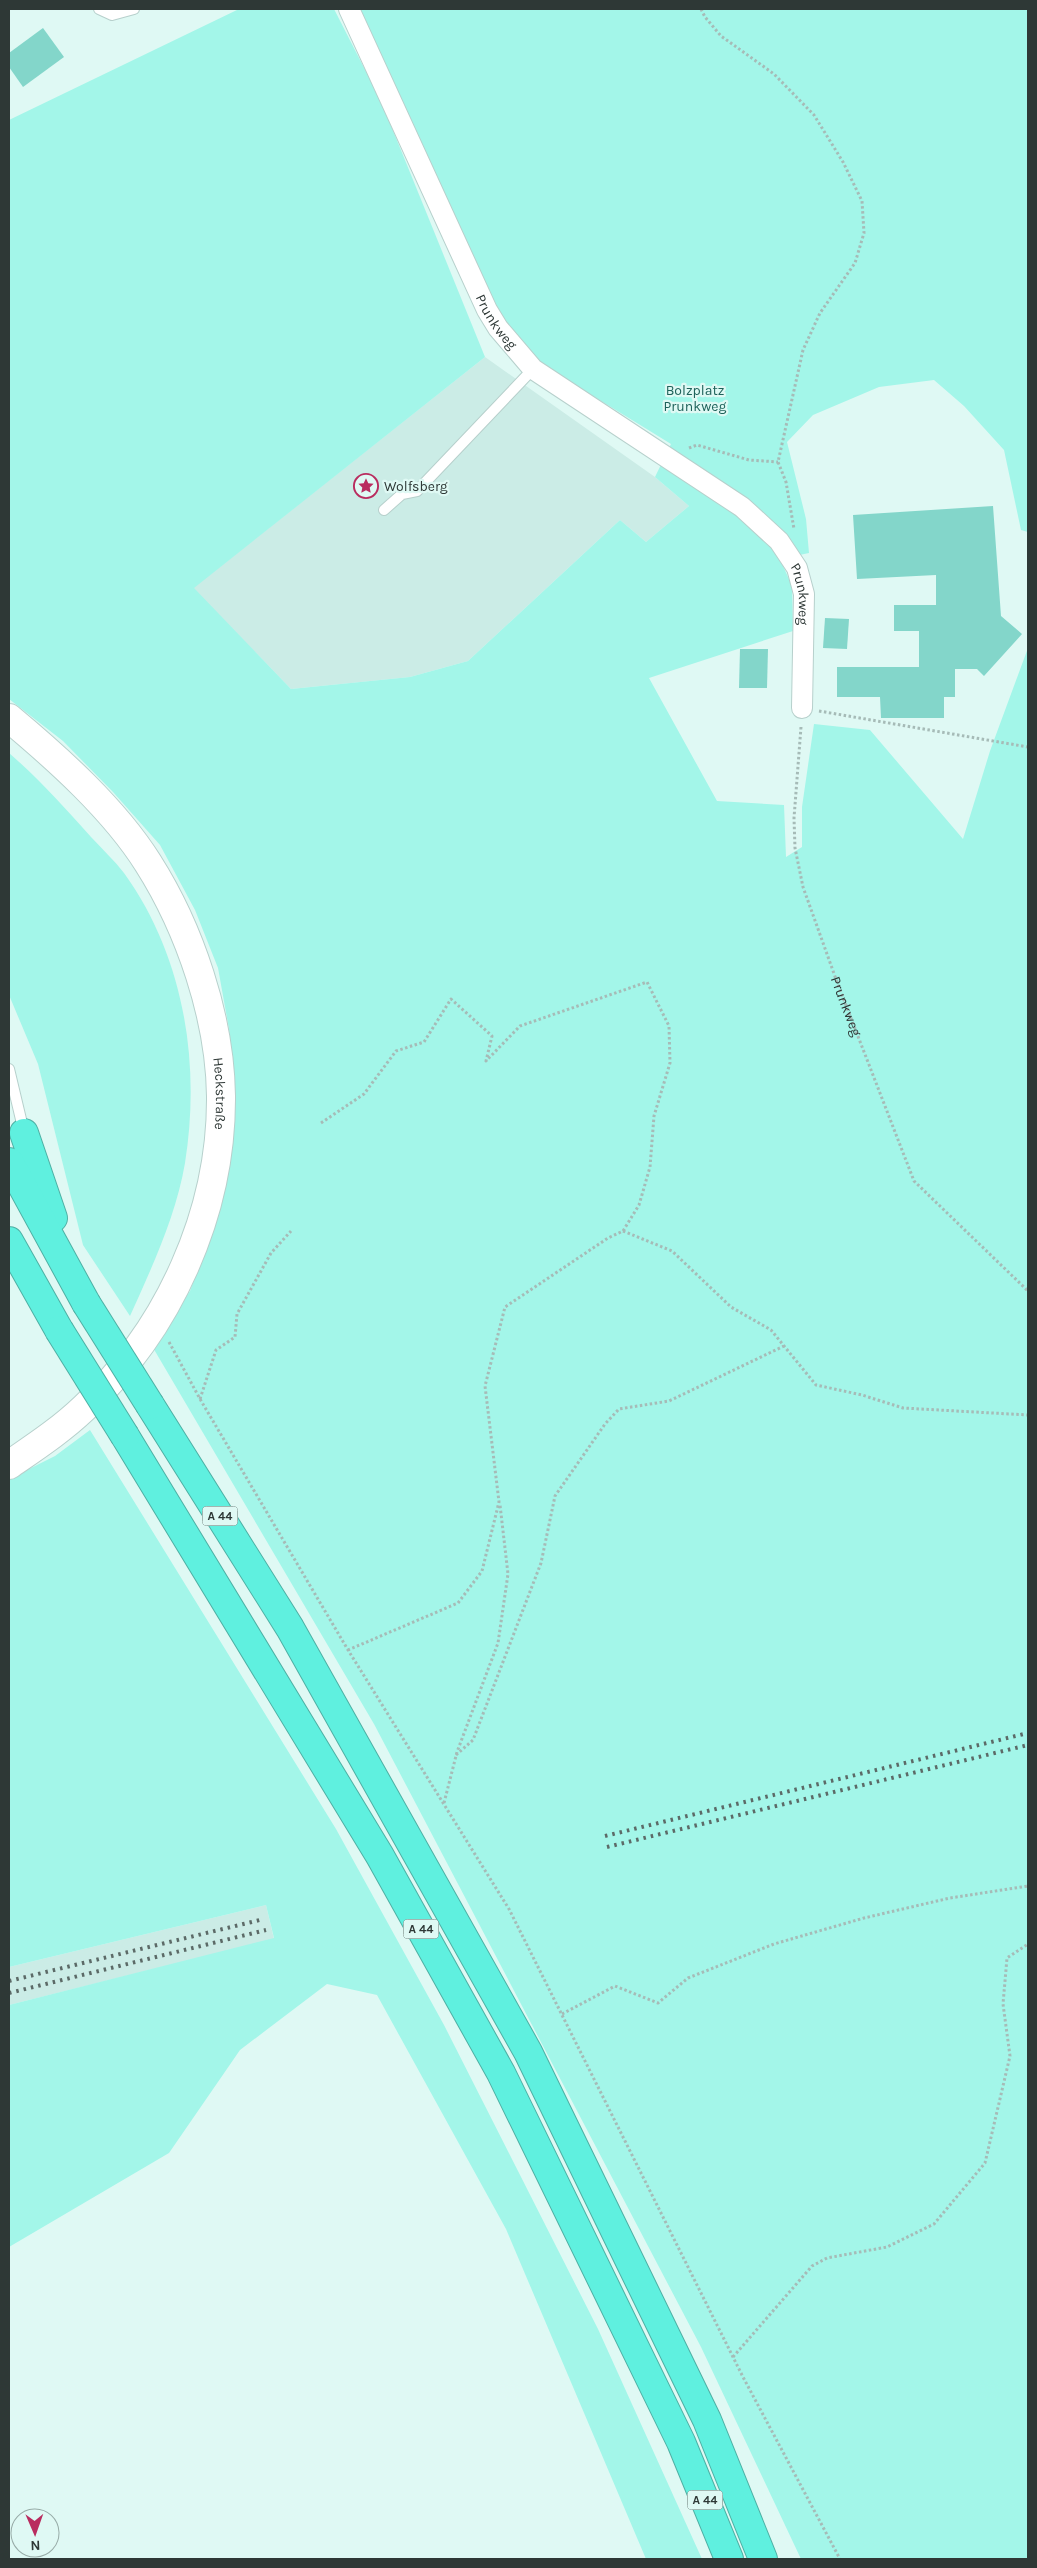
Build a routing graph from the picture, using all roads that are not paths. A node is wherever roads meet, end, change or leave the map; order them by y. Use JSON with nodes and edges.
{"nodes":[{"id":1,"x":99,"y":9,"type":"edge"},
{"id":2,"x":134,"y":9,"type":"edge"},
{"id":3,"x":349,"y":9,"type":"edge"},
{"id":4,"x":533,"y":369,"type":"junction"},
{"id":5,"x":384,"y":510,"type":"dead end"},
{"id":6,"x":802,"y":708,"type":"road end"},
{"id":7,"x":9,"y":718,"type":"edge"},
{"id":8,"x":9,"y":1070,"type":"edge"},
{"id":9,"x":24,"y":1133,"type":"joint"},
{"id":10,"x":9,"y":1162,"type":"edge"},
{"id":11,"x":9,"y":1240,"type":"edge"},
{"id":12,"x":68,"y":1270,"type":"junction"},
{"id":13,"x":9,"y":1465,"type":"edge"},
{"id":14,"x":729,"y":2559,"type":"edge"},
{"id":15,"x":763,"y":2559,"type":"edge"}],
"edges":[{"from":1,"to":2,"type":"lane"},
{"from":3,"to":4,"type":"street","name":"Prunkweg"},
{"from":4,"to":5,"type":"lane"},
{"from":4,"to":6,"type":"street","name":"Prunkweg"},
{"from":7,"to":13,"type":"main road","name":"Heckstraße"},
{"from":8,"to":9,"type":"lane"},
{"from":9,"to":12,"type":"highway"},
{"from":10,"to":12,"type":"highway","number":"A 44"},
{"from":11,"to":14,"type":"highway","number":"A 44","bridge":true},
{"from":12,"to":15,"type":"highway","number":"A 44","bridge":true}]}
